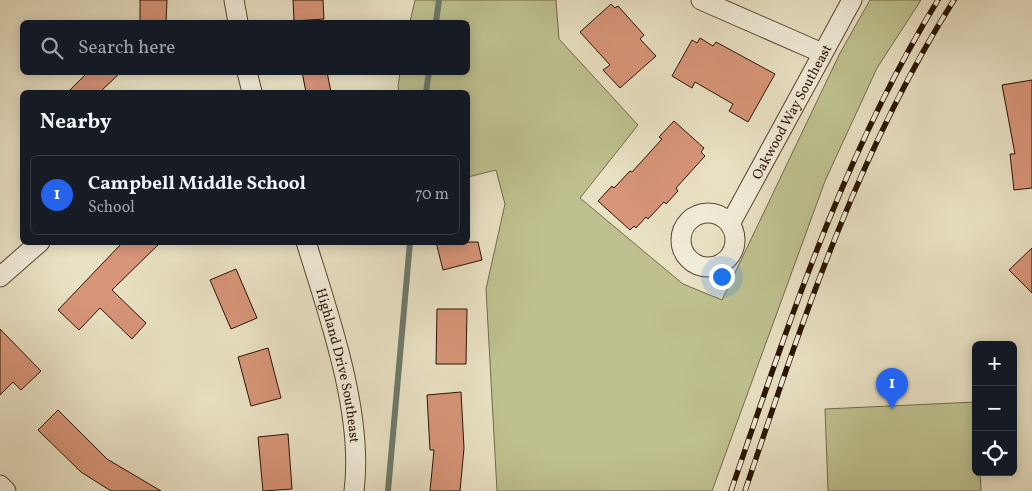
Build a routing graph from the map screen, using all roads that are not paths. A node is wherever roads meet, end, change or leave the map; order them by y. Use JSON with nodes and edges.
{"nodes":[{"id":1,"x":234,"y":0,"type":"edge"},
{"id":2,"x":852,"y":0,"type":"edge"},
{"id":3,"x":709,"y":2,"type":"edge"},
{"id":4,"x":238,"y":20,"type":"edge"},
{"id":5,"x":822,"y":53,"type":"junction"},
{"id":6,"x":730,"y":224,"type":"dead end"},
{"id":7,"x":36,"y":245,"type":"edge"},
{"id":8,"x":307,"y":245,"type":"edge"},
{"id":9,"x":0,"y":276,"type":"edge"},
{"id":10,"x":0,"y":484,"type":"edge"},
{"id":11,"x":6,"y":491,"type":"edge"},
{"id":12,"x":354,"y":491,"type":"edge"}],
"edges":[{"from":1,"to":4,"type":"street"},
{"from":2,"to":5,"type":"street","name":"Oakwood Way Southeast"},
{"from":3,"to":5,"type":"street"},
{"from":5,"to":6,"type":"street","name":"Oakwood Way Southeast"},
{"from":7,"to":9,"type":"street"},
{"from":8,"to":12,"type":"street","name":"Highland Drive Southeast"},
{"from":10,"to":11,"type":"street"}]}
